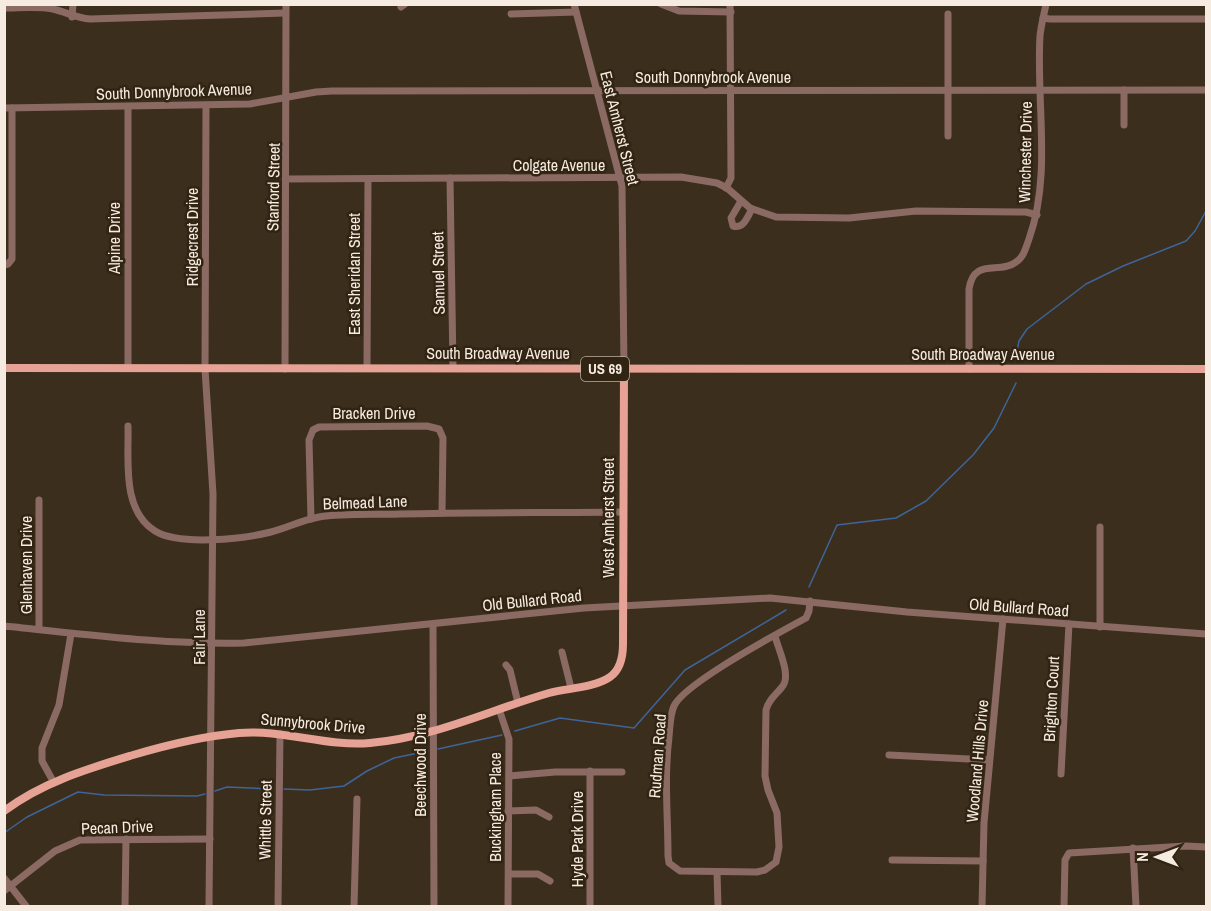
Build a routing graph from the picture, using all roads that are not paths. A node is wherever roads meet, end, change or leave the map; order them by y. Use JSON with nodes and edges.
{"nodes":[{"id":1,"x":72,"y":4,"type":"edge"},
{"id":2,"x":285,"y":4,"type":"edge"},
{"id":3,"x":661,"y":4,"type":"edge"},
{"id":4,"x":1046,"y":4,"type":"edge"},
{"id":5,"x":4,"y":8,"type":"edge"},
{"id":6,"x":575,"y":8,"type":"edge"},
{"id":7,"x":730,"y":8,"type":"edge"},
{"id":8,"x":285,"y":13,"type":"junction"},
{"id":9,"x":511,"y":14,"type":"dead end"},
{"id":10,"x":948,"y":14,"type":"dead end"},
{"id":11,"x":72,"y":17,"type":"junction"},
{"id":12,"x":1043,"y":18,"type":"junction"},
{"id":13,"x":1206,"y":19,"type":"edge"},
{"id":14,"x":1124,"y":90,"type":"junction"},
{"id":15,"x":1206,"y":90,"type":"edge"},
{"id":16,"x":598,"y":91,"type":"junction"},
{"id":17,"x":731,"y":91,"type":"junction"},
{"id":18,"x":949,"y":91,"type":"junction"},
{"id":19,"x":1040,"y":91,"type":"junction"},
{"id":20,"x":286,"y":97,"type":"junction"},
{"id":21,"x":206,"y":106,"type":"junction"},
{"id":22,"x":128,"y":107,"type":"junction"},
{"id":23,"x":8,"y":108,"type":"edge"},
{"id":24,"x":1124,"y":125,"type":"dead end"},
{"id":25,"x":948,"y":136,"type":"dead end"},
{"id":26,"x":450,"y":178,"type":"junction"},
{"id":27,"x":286,"y":179,"type":"junction"},
{"id":28,"x":368,"y":179,"type":"junction"},
{"id":29,"x":621,"y":179,"type":"junction"},
{"id":30,"x":726,"y":188,"type":"junction"},
{"id":31,"x":741,"y":201,"type":"junction"},
{"id":32,"x":752,"y":209,"type":"junction"},
{"id":33,"x":1037,"y":215,"type":"junction"},
{"id":34,"x":4,"y":265,"type":"edge"},
{"id":35,"x":4,"y":368,"type":"edge"},
{"id":36,"x":128,"y":368,"type":"junction"},
{"id":37,"x":367,"y":368,"type":"junction"},
{"id":38,"x":453,"y":368,"type":"junction"},
{"id":39,"x":205,"y":369,"type":"junction"},
{"id":40,"x":285,"y":369,"type":"junction"},
{"id":41,"x":624,"y":369,"type":"junction"},
{"id":42,"x":969,"y":369,"type":"junction"},
{"id":43,"x":1206,"y":369,"type":"edge"},
{"id":44,"x":128,"y":426,"type":"dead end"},
{"id":45,"x":39,"y":500,"type":"dead end"},
{"id":46,"x":623,"y":512,"type":"junction"},
{"id":47,"x":442,"y":513,"type":"junction"},
{"id":48,"x":311,"y":519,"type":"junction"},
{"id":49,"x":1100,"y":526,"type":"dead end"},
{"id":50,"x":212,"y":539,"type":"junction"},
{"id":51,"x":810,"y":601,"type":"junction"},
{"id":52,"x":623,"y":606,"type":"junction"},
{"id":53,"x":1003,"y":619,"type":"junction"},
{"id":54,"x":433,"y":624,"type":"junction"},
{"id":55,"x":1069,"y":624,"type":"junction"},
{"id":56,"x":4,"y":626,"type":"edge"},
{"id":57,"x":1100,"y":627,"type":"junction"},
{"id":58,"x":39,"y":629,"type":"junction"},
{"id":59,"x":71,"y":634,"type":"junction"},
{"id":60,"x":1206,"y":634,"type":"edge"},
{"id":61,"x":774,"y":636,"type":"junction"},
{"id":62,"x":213,"y":644,"type":"junction"},
{"id":63,"x":562,"y":652,"type":"dead end"},
{"id":64,"x":506,"y":665,"type":"dead end"},
{"id":65,"x":618,"y":666,"type":"joint"},
{"id":66,"x":571,"y":688,"type":"junction"},
{"id":67,"x":518,"y":703,"type":"junction"},
{"id":68,"x":499,"y":709,"type":"junction"},
{"id":69,"x":433,"y":730,"type":"junction"},
{"id":70,"x":280,"y":734,"type":"junction"},
{"id":71,"x":211,"y":737,"type":"junction"},
{"id":72,"x":889,"y":755,"type":"dead end"},
{"id":73,"x":989,"y":760,"type":"junction"},
{"id":74,"x":590,"y":771,"type":"junction"},
{"id":75,"x":622,"y":772,"type":"dead end"},
{"id":76,"x":1061,"y":774,"type":"dead end"},
{"id":77,"x":509,"y":776,"type":"junction"},
{"id":78,"x":52,"y":782,"type":"junction"},
{"id":79,"x":357,"y":799,"type":"dead end"},
{"id":80,"x":4,"y":811,"type":"edge"},
{"id":81,"x":508,"y":811,"type":"junction"},
{"id":82,"x":549,"y":817,"type":"dead end"},
{"id":83,"x":210,"y":839,"type":"junction"},
{"id":84,"x":126,"y":840,"type":"junction"},
{"id":85,"x":1206,"y":847,"type":"edge"},
{"id":86,"x":1133,"y":848,"type":"junction"},
{"id":87,"x":892,"y":860,"type":"dead end"},
{"id":88,"x":983,"y":861,"type":"junction"},
{"id":89,"x":717,"y":872,"type":"junction"},
{"id":90,"x":508,"y":874,"type":"junction"},
{"id":91,"x":4,"y":878,"type":"edge"},
{"id":92,"x":550,"y":881,"type":"dead end"},
{"id":93,"x":7,"y":889,"type":"edge"},
{"id":94,"x":26,"y":906,"type":"edge"},
{"id":95,"x":125,"y":906,"type":"edge"},
{"id":96,"x":210,"y":906,"type":"edge"},
{"id":97,"x":278,"y":906,"type":"edge"},
{"id":98,"x":354,"y":906,"type":"edge"},
{"id":99,"x":434,"y":906,"type":"edge"},
{"id":100,"x":508,"y":906,"type":"edge"},
{"id":101,"x":590,"y":906,"type":"edge"},
{"id":102,"x":718,"y":906,"type":"edge"},
{"id":103,"x":982,"y":906,"type":"edge"},
{"id":104,"x":1064,"y":906,"type":"edge"},
{"id":105,"x":1136,"y":906,"type":"edge"}],
"edges":[{"from":1,"to":11,"type":"street"},
{"from":2,"to":8,"type":"street","name":"Stanford Street"},
{"from":3,"to":7,"type":"street"},
{"from":4,"to":12,"type":"street","name":"Winchester Drive"},
{"from":5,"to":11,"type":"street"},
{"from":6,"to":9,"type":"street"},
{"from":6,"to":16,"type":"street","name":"East Amherst Street"},
{"from":7,"to":17,"type":"street"},
{"from":8,"to":11,"type":"street"},
{"from":8,"to":20,"type":"street","name":"Stanford Street"},
{"from":10,"to":18,"type":"street"},
{"from":12,"to":13,"type":"street"},
{"from":12,"to":19,"type":"street","name":"Winchester Drive"},
{"from":14,"to":15,"type":"street","name":"South Donnybrook Avenue"},
{"from":14,"to":19,"type":"street","name":"South Donnybrook Avenue"},
{"from":14,"to":24,"type":"street"},
{"from":16,"to":17,"type":"street","name":"South Donnybrook Avenue"},
{"from":16,"to":20,"type":"street","name":"South Donnybrook Avenue"},
{"from":16,"to":29,"type":"street","name":"East Amherst Street"},
{"from":17,"to":18,"type":"street","name":"South Donnybrook Avenue"},
{"from":17,"to":30,"type":"street"},
{"from":18,"to":19,"type":"street","name":"South Donnybrook Avenue"},
{"from":18,"to":25,"type":"street"},
{"from":19,"to":33,"type":"street","name":"Winchester Drive"},
{"from":20,"to":21,"type":"street","name":"South Donnybrook Avenue"},
{"from":20,"to":27,"type":"street","name":"Stanford Street"},
{"from":21,"to":22,"type":"street","name":"South Donnybrook Avenue"},
{"from":21,"to":39,"type":"street","name":"Ridgecrest Drive"},
{"from":22,"to":23,"type":"street","name":"South Donnybrook Avenue"},
{"from":22,"to":36,"type":"street","name":"Alpine Drive"},
{"from":23,"to":34,"type":"street"},
{"from":26,"to":28,"type":"street","name":"Colgate Avenue"},
{"from":26,"to":29,"type":"street","name":"Colgate Avenue"},
{"from":26,"to":38,"type":"street","name":"Samuel Street"},
{"from":27,"to":28,"type":"street","name":"Colgate Avenue"},
{"from":27,"to":40,"type":"street","name":"Stanford Street"},
{"from":28,"to":37,"type":"street","name":"East Sheridan Street"},
{"from":29,"to":30,"type":"street","name":"Colgate Avenue"},
{"from":29,"to":41,"type":"street","name":"East Amherst Street"},
{"from":30,"to":31,"type":"street","name":"Colgate Avenue"},
{"from":31,"to":32,"type":"street","name":"Colgate Avenue"},
{"from":31,"to":32,"type":"street"},
{"from":32,"to":33,"type":"street","name":"Colgate Avenue"},
{"from":33,"to":42,"type":"street","name":"Winchester Drive"},
{"from":35,"to":36,"type":"main road","name":"South Broadway Avenue","number":"US 69"},
{"from":36,"to":39,"type":"main road","name":"South Broadway Avenue","number":"US 69"},
{"from":37,"to":38,"type":"main road","name":"South Broadway Avenue","number":"US 69"},
{"from":37,"to":40,"type":"main road","name":"South Broadway Avenue","number":"US 69"},
{"from":38,"to":41,"type":"main road","name":"South Broadway Avenue","number":"US 69"},
{"from":39,"to":40,"type":"main road","name":"South Broadway Avenue","number":"US 69"},
{"from":39,"to":50,"type":"street","name":"Fair Lane"},
{"from":41,"to":42,"type":"main road","name":"South Broadway Avenue","number":"US 69"},
{"from":41,"to":46,"type":"main road","name":"West Amherst Street"},
{"from":42,"to":43,"type":"main road","name":"South Broadway Avenue","number":"US 69"},
{"from":44,"to":50,"type":"street","name":"Belmead Lane"},
{"from":45,"to":58,"type":"street","name":"Glenhaven Drive"},
{"from":46,"to":47,"type":"street","name":"Belmead Lane"},
{"from":46,"to":52,"type":"main road","name":"West Amherst Street"},
{"from":47,"to":48,"type":"street","name":"Belmead Lane"},
{"from":47,"to":48,"type":"street","name":"Bracken Drive"},
{"from":48,"to":50,"type":"street","name":"Belmead Lane"},
{"from":49,"to":57,"type":"street"},
{"from":50,"to":62,"type":"street","name":"Fair Lane"},
{"from":51,"to":52,"type":"street","name":"Old Bullard Road"},
{"from":51,"to":53,"type":"street","name":"Old Bullard Road"},
{"from":51,"to":61,"type":"street","name":"Rudman Road"},
{"from":52,"to":54,"type":"street","name":"Old Bullard Road"},
{"from":52,"to":65,"type":"main road","name":"West Amherst Street"},
{"from":53,"to":55,"type":"street","name":"Old Bullard Road"},
{"from":53,"to":73,"type":"street","name":"Woodland Hills Drive"},
{"from":54,"to":62,"type":"street","name":"Old Bullard Road"},
{"from":54,"to":69,"type":"street","name":"Beechwood Drive"},
{"from":55,"to":57,"type":"street","name":"Old Bullard Road"},
{"from":55,"to":76,"type":"street","name":"Brighton Court"},
{"from":56,"to":58,"type":"street","name":"Old Bullard Road"},
{"from":57,"to":60,"type":"street","name":"Old Bullard Road"},
{"from":58,"to":59,"type":"street","name":"Old Bullard Road"},
{"from":59,"to":62,"type":"street","name":"Old Bullard Road"},
{"from":59,"to":78,"type":"street"},
{"from":61,"to":89,"type":"street"},
{"from":61,"to":89,"type":"street","name":"Rudman Road"},
{"from":62,"to":71,"type":"street","name":"Fair Lane"},
{"from":63,"to":66,"type":"street"},
{"from":64,"to":67,"type":"street"},
{"from":65,"to":66,"type":"main road","name":"Sunnybrook Drive"},
{"from":66,"to":67,"type":"main road","name":"Sunnybrook Drive"},
{"from":67,"to":68,"type":"main road","name":"Sunnybrook Drive"},
{"from":68,"to":69,"type":"main road","name":"Sunnybrook Drive"},
{"from":68,"to":77,"type":"street","name":"Buckingham Place"},
{"from":69,"to":70,"type":"main road","name":"Sunnybrook Drive"},
{"from":69,"to":99,"type":"street","name":"Beechwood Drive"},
{"from":70,"to":71,"type":"main road","name":"Sunnybrook Drive"},
{"from":70,"to":97,"type":"street","name":"Whittle Street"},
{"from":71,"to":78,"type":"main road","name":"Sunnybrook Drive"},
{"from":71,"to":83,"type":"street","name":"Fair Lane"},
{"from":72,"to":73,"type":"street"},
{"from":73,"to":88,"type":"street","name":"Woodland Hills Drive"},
{"from":74,"to":75,"type":"street"},
{"from":74,"to":77,"type":"street"},
{"from":74,"to":101,"type":"street","name":"Hyde Park Drive"},
{"from":77,"to":81,"type":"street","name":"Buckingham Place"},
{"from":78,"to":80,"type":"main road","name":"Sunnybrook Drive"},
{"from":79,"to":98,"type":"street"},
{"from":81,"to":82,"type":"street"},
{"from":81,"to":90,"type":"street","name":"Buckingham Place"},
{"from":83,"to":84,"type":"street","name":"Pecan Drive"},
{"from":83,"to":96,"type":"street","name":"Fair Lane"},
{"from":84,"to":93,"type":"street","name":"Pecan Drive"},
{"from":84,"to":95,"type":"street"},
{"from":85,"to":86,"type":"street"},
{"from":86,"to":104,"type":"street"},
{"from":86,"to":105,"type":"street"},
{"from":87,"to":88,"type":"street"},
{"from":88,"to":103,"type":"street","name":"Woodland Hills Drive"},
{"from":89,"to":102,"type":"street"},
{"from":90,"to":92,"type":"street"},
{"from":90,"to":100,"type":"street","name":"Buckingham Place"},
{"from":91,"to":93,"type":"street"},
{"from":93,"to":94,"type":"street"}]}
